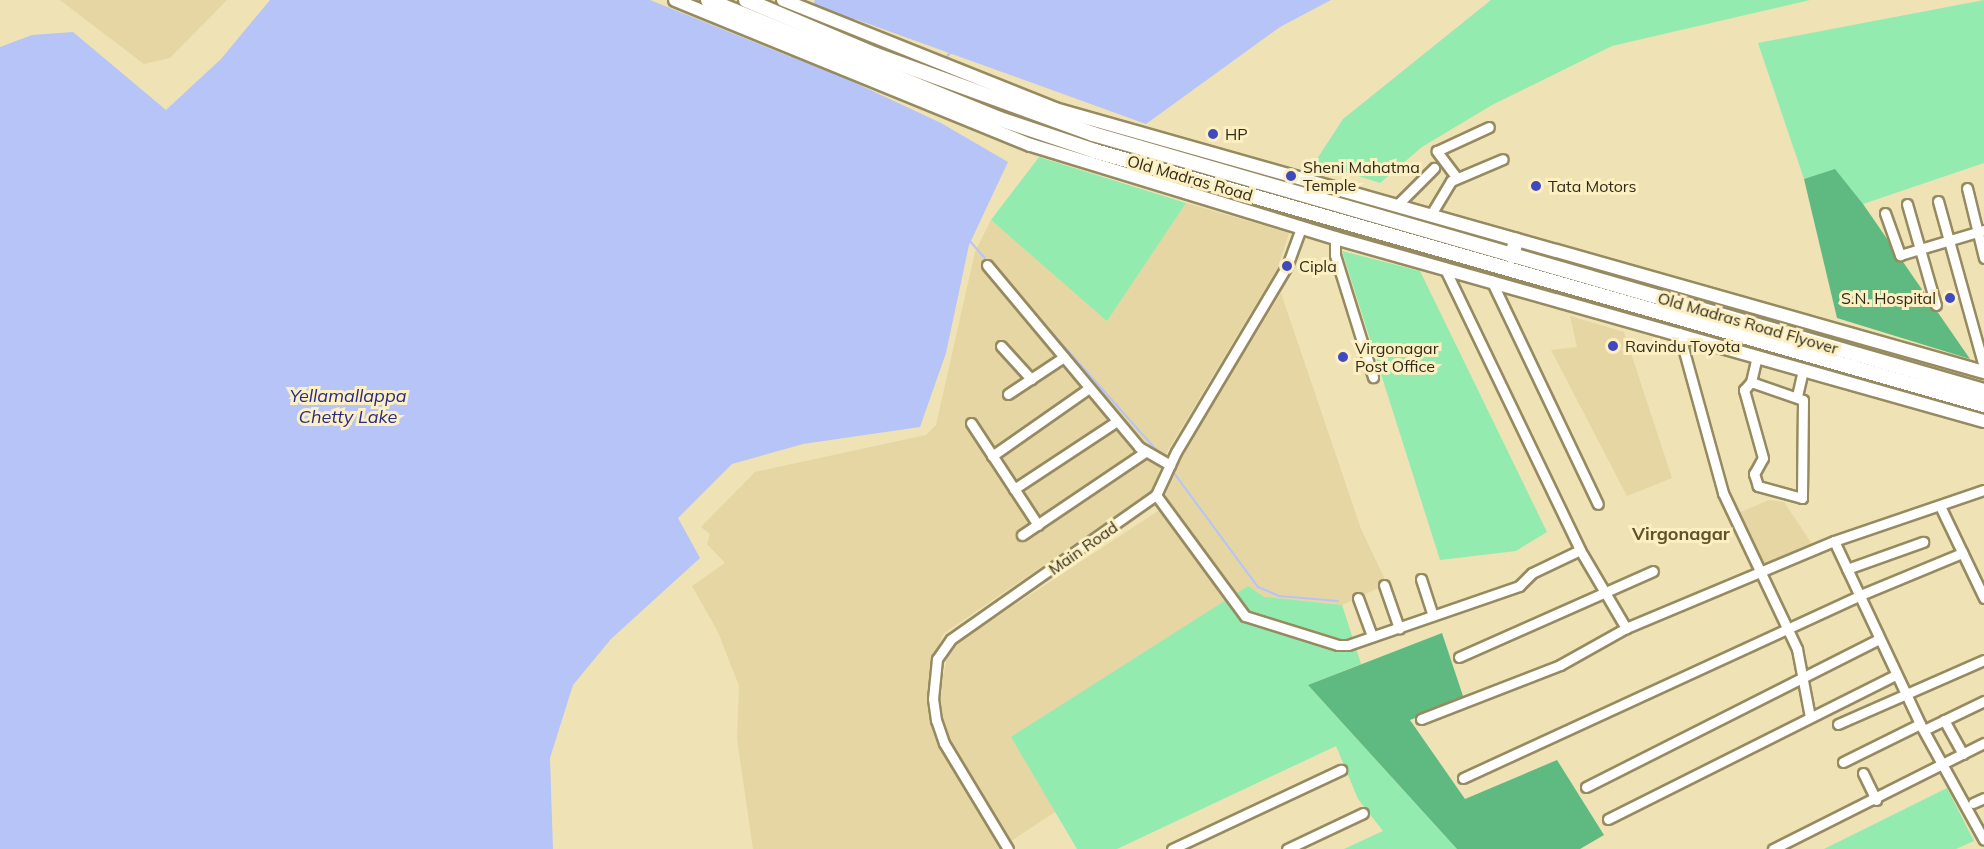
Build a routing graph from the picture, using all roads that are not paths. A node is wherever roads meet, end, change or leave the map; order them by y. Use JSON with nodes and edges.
{"nodes":[{"id":1,"x":675,"y":0,"type":"edge"},
{"id":2,"x":708,"y":0,"type":"edge"},
{"id":3,"x":746,"y":0,"type":"edge"},
{"id":4,"x":783,"y":0,"type":"edge"},
{"id":5,"x":794,"y":35,"type":"junction"},
{"id":6,"x":850,"y":44,"type":"junction"},
{"id":7,"x":1489,"y":127,"type":"dead end"},
{"id":8,"x":1503,"y":159,"type":"dead end"},
{"id":9,"x":1434,"y":168,"type":"dead end"},
{"id":10,"x":1457,"y":178,"type":"junction"},
{"id":11,"x":1967,"y":188,"type":"dead end"},
{"id":12,"x":1938,"y":201,"type":"dead end"},
{"id":13,"x":1908,"y":204,"type":"dead end"},
{"id":14,"x":1396,"y":206,"type":"junction"},
{"id":15,"x":1885,"y":213,"type":"dead end"},
{"id":16,"x":1430,"y":216,"type":"junction"},
{"id":17,"x":1301,"y":228,"type":"junction"},
{"id":18,"x":1981,"y":231,"type":"edge"},
{"id":19,"x":1335,"y":238,"type":"junction"},
{"id":20,"x":1516,"y":240,"type":"junction"},
{"id":21,"x":1949,"y":241,"type":"junction"},
{"id":22,"x":1921,"y":249,"type":"junction"},
{"id":23,"x":1512,"y":256,"type":"junction"},
{"id":24,"x":1984,"y":258,"type":"edge"},
{"id":25,"x":987,"y":265,"type":"dead end"},
{"id":26,"x":1444,"y":267,"type":"junction"},
{"id":27,"x":1491,"y":280,"type":"junction"},
{"id":28,"x":1936,"y":305,"type":"dead end"},
{"id":29,"x":1686,"y":312,"type":"junction"},
{"id":30,"x":1679,"y":333,"type":"junction"},
{"id":31,"x":1001,"y":346,"type":"dead end"},
{"id":32,"x":1757,"y":356,"type":"junction"},
{"id":33,"x":1064,"y":357,"type":"junction"},
{"id":34,"x":1984,"y":367,"type":"edge"},
{"id":35,"x":1803,"y":369,"type":"junction"},
{"id":36,"x":1984,"y":372,"type":"edge"},
{"id":37,"x":1373,"y":377,"type":"dead end"},
{"id":38,"x":1031,"y":379,"type":"junction"},
{"id":39,"x":1751,"y":382,"type":"junction"},
{"id":40,"x":1089,"y":388,"type":"junction"},
{"id":41,"x":1984,"y":391,"type":"edge"},
{"id":42,"x":1008,"y":394,"type":"dead end"},
{"id":43,"x":1797,"y":396,"type":"junction"},
{"id":44,"x":1984,"y":405,"type":"edge"},
{"id":45,"x":1117,"y":421,"type":"junction"},
{"id":46,"x":1984,"y":421,"type":"edge"},
{"id":47,"x":970,"y":423,"type":"dead end"},
{"id":48,"x":1146,"y":452,"type":"junction"},
{"id":49,"x":992,"y":456,"type":"junction"},
{"id":50,"x":1170,"y":465,"type":"junction"},
{"id":51,"x":1014,"y":489,"type":"junction"},
{"id":52,"x":1984,"y":490,"type":"edge"},
{"id":53,"x":1156,"y":495,"type":"junction"},
{"id":54,"x":1598,"y":504,"type":"dead end"},
{"id":55,"x":1940,"y":506,"type":"junction"},
{"id":56,"x":1038,"y":525,"type":"junction"},
{"id":57,"x":1022,"y":535,"type":"dead end"},
{"id":58,"x":1834,"y":541,"type":"junction"},
{"id":59,"x":1923,"y":542,"type":"dead end"},
{"id":60,"x":1580,"y":550,"type":"junction"},
{"id":61,"x":1962,"y":553,"type":"junction"},
{"id":62,"x":1847,"y":569,"type":"junction"},
{"id":63,"x":1653,"y":571,"type":"dead end"},
{"id":64,"x":1759,"y":572,"type":"junction"},
{"id":65,"x":1421,"y":579,"type":"dead end"},
{"id":66,"x":1384,"y":585,"type":"dead end"},
{"id":67,"x":1606,"y":594,"type":"junction"},
{"id":68,"x":1858,"y":596,"type":"junction"},
{"id":69,"x":1358,"y":598,"type":"dead end"},
{"id":70,"x":1984,"y":598,"type":"edge"},
{"id":71,"x":1433,"y":615,"type":"junction"},
{"id":72,"x":1399,"y":628,"type":"junction"},
{"id":73,"x":1626,"y":628,"type":"junction"},
{"id":74,"x":1788,"y":629,"type":"junction"},
{"id":75,"x":1372,"y":636,"type":"junction"},
{"id":76,"x":1879,"y":639,"type":"junction"},
{"id":77,"x":1459,"y":657,"type":"dead end"},
{"id":78,"x":1984,"y":660,"type":"edge"},
{"id":79,"x":1804,"y":675,"type":"junction"},
{"id":80,"x":1896,"y":675,"type":"junction"},
{"id":81,"x":1906,"y":696,"type":"junction"},
{"id":82,"x":1984,"y":701,"type":"edge"},
{"id":83,"x":1810,"y":717,"type":"junction"},
{"id":84,"x":1422,"y":719,"type":"dead end"},
{"id":85,"x":1944,"y":720,"type":"junction"},
{"id":86,"x":1838,"y":724,"type":"dead end"},
{"id":87,"x":1922,"y":727,"type":"junction"},
{"id":88,"x":1984,"y":743,"type":"edge"},
{"id":89,"x":1963,"y":754,"type":"junction"},
{"id":90,"x":1843,"y":762,"type":"dead end"},
{"id":91,"x":1943,"y":765,"type":"junction"},
{"id":92,"x":1341,"y":770,"type":"dead end"},
{"id":93,"x":1863,"y":773,"type":"dead end"},
{"id":94,"x":1462,"y":778,"type":"dead end"},
{"id":95,"x":1586,"y":787,"type":"dead end"},
{"id":96,"x":1984,"y":798,"type":"edge"},
{"id":97,"x":1876,"y":800,"type":"junction"},
{"id":98,"x":1973,"y":803,"type":"dead end"},
{"id":99,"x":1363,"y":813,"type":"dead end"},
{"id":100,"x":1608,"y":819,"type":"dead end"},
{"id":101,"x":1984,"y":840,"type":"edge"},
{"id":102,"x":1008,"y":849,"type":"edge"},
{"id":103,"x":1172,"y":849,"type":"edge"},
{"id":104,"x":1287,"y":849,"type":"edge"},
{"id":105,"x":1773,"y":849,"type":"edge"}],
"edges":[{"from":1,"to":5,"type":"main road"},
{"from":2,"to":5,"type":"highway","name":"Old Madras Road"},
{"from":3,"to":5,"type":"highway","name":"Old Madras Road"},
{"from":4,"to":6,"type":"main road"},
{"from":5,"to":6,"type":"highway","name":"Old Madras Road"},
{"from":5,"to":17,"type":"main road"},
{"from":6,"to":14,"type":"main road"},
{"from":6,"to":23,"type":"highway","name":"Old Madras Road"},
{"from":6,"to":29,"type":"highway","name":"Old Madras Road"},
{"from":7,"to":10,"type":"street"},
{"from":8,"to":10,"type":"street"},
{"from":9,"to":14,"type":"street"},
{"from":10,"to":16,"type":"street"},
{"from":11,"to":18,"type":"street"},
{"from":12,"to":21,"type":"street"},
{"from":13,"to":22,"type":"street"},
{"from":14,"to":16,"type":"main road"},
{"from":15,"to":22,"type":"street"},
{"from":16,"to":20,"type":"main road"},
{"from":17,"to":19,"type":"main road"},
{"from":17,"to":50,"type":"street","name":"Main Road"},
{"from":18,"to":21,"type":"street"},
{"from":18,"to":24,"type":"street"},
{"from":19,"to":26,"type":"main road"},
{"from":19,"to":37,"type":"street"},
{"from":20,"to":23,"type":"highway"},
{"from":20,"to":36,"type":"main road"},
{"from":21,"to":22,"type":"street"},
{"from":21,"to":34,"type":"street"},
{"from":22,"to":28,"type":"street"},
{"from":23,"to":29,"type":"highway","name":"Old Madras Road Flyover"},
{"from":25,"to":33,"type":"street"},
{"from":26,"to":27,"type":"main road"},
{"from":26,"to":60,"type":"street"},
{"from":27,"to":30,"type":"main road"},
{"from":27,"to":54,"type":"street"},
{"from":29,"to":41,"type":"highway","name":"Old Madras Road Flyover"},
{"from":29,"to":44,"type":"highway","name":"Old Madras Road Flyover"},
{"from":30,"to":32,"type":"main road"},
{"from":30,"to":64,"type":"street"},
{"from":31,"to":38,"type":"street"},
{"from":32,"to":35,"type":"main road"},
{"from":32,"to":39,"type":"street"},
{"from":33,"to":38,"type":"street"},
{"from":33,"to":40,"type":"street"},
{"from":35,"to":43,"type":"street"},
{"from":35,"to":46,"type":"main road"},
{"from":38,"to":42,"type":"street"},
{"from":39,"to":43,"type":"street"},
{"from":39,"to":43,"type":"street"},
{"from":40,"to":45,"type":"street"},
{"from":40,"to":49,"type":"street"},
{"from":45,"to":48,"type":"street"},
{"from":45,"to":51,"type":"street"},
{"from":47,"to":49,"type":"street"},
{"from":48,"to":50,"type":"street"},
{"from":48,"to":56,"type":"street"},
{"from":49,"to":51,"type":"street"},
{"from":50,"to":53,"type":"street","name":"Main Road"},
{"from":51,"to":56,"type":"street"},
{"from":52,"to":55,"type":"street"},
{"from":53,"to":75,"type":"street"},
{"from":53,"to":102,"type":"street","name":"Main Road"},
{"from":55,"to":58,"type":"street"},
{"from":55,"to":61,"type":"street"},
{"from":56,"to":57,"type":"street"},
{"from":58,"to":62,"type":"street"},
{"from":58,"to":64,"type":"street"},
{"from":59,"to":62,"type":"street"},
{"from":60,"to":67,"type":"street"},
{"from":60,"to":71,"type":"street"},
{"from":61,"to":68,"type":"street"},
{"from":61,"to":70,"type":"street"},
{"from":62,"to":68,"type":"street"},
{"from":63,"to":67,"type":"street"},
{"from":64,"to":73,"type":"street"},
{"from":64,"to":74,"type":"street"},
{"from":65,"to":71,"type":"street"},
{"from":66,"to":72,"type":"street"},
{"from":67,"to":73,"type":"street"},
{"from":67,"to":77,"type":"street"},
{"from":68,"to":74,"type":"street"},
{"from":68,"to":76,"type":"street"},
{"from":69,"to":75,"type":"street"},
{"from":71,"to":72,"type":"street"},
{"from":72,"to":75,"type":"street"},
{"from":73,"to":84,"type":"street"},
{"from":74,"to":79,"type":"street"},
{"from":74,"to":94,"type":"street"},
{"from":76,"to":79,"type":"street"},
{"from":76,"to":80,"type":"street"},
{"from":78,"to":81,"type":"street"},
{"from":79,"to":83,"type":"street"},
{"from":79,"to":95,"type":"street"},
{"from":80,"to":81,"type":"street"},
{"from":80,"to":83,"type":"street"},
{"from":81,"to":86,"type":"street"},
{"from":81,"to":87,"type":"street"},
{"from":82,"to":85,"type":"street"},
{"from":83,"to":100,"type":"street"},
{"from":85,"to":87,"type":"street"},
{"from":85,"to":89,"type":"street"},
{"from":87,"to":90,"type":"street"},
{"from":87,"to":91,"type":"street"},
{"from":88,"to":89,"type":"street"},
{"from":89,"to":91,"type":"street"},
{"from":91,"to":97,"type":"street"},
{"from":91,"to":101,"type":"street"},
{"from":92,"to":103,"type":"street"},
{"from":93,"to":97,"type":"street"},
{"from":96,"to":98,"type":"street"},
{"from":97,"to":105,"type":"street"},
{"from":99,"to":104,"type":"street"}]}
